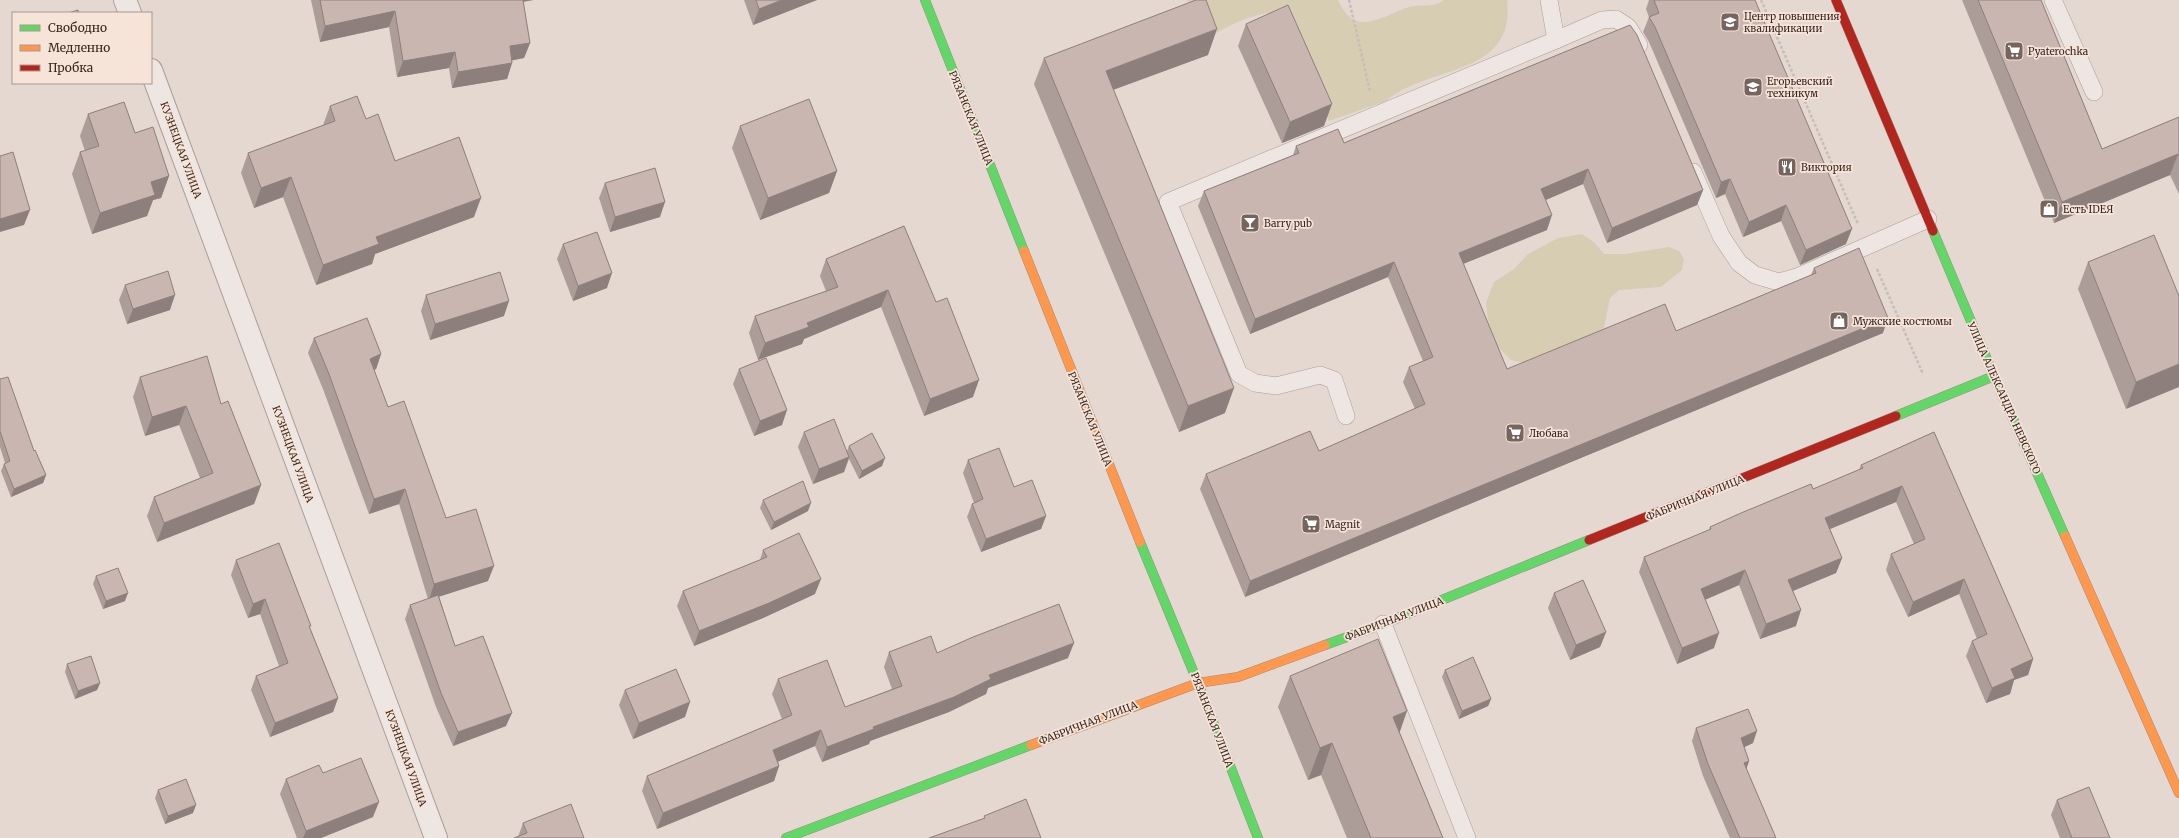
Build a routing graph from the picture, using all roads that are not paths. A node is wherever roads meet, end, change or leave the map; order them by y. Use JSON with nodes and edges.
{"nodes":[{"id":1,"x":125,"y":0,"type":"edge"},
{"id":2,"x":925,"y":0,"type":"edge"},
{"id":3,"x":1549,"y":0,"type":"edge"},
{"id":4,"x":1836,"y":0,"type":"edge"},
{"id":5,"x":2053,"y":0,"type":"edge"},
{"id":6,"x":130,"y":12,"type":"edge"},
{"id":7,"x":1556,"y":40,"type":"junction"},
{"id":8,"x":1646,"y":61,"type":"edge"},
{"id":9,"x":152,"y":73,"type":"edge"},
{"id":10,"x":2094,"y":92,"type":"dead end"},
{"id":11,"x":1686,"y":156,"type":"edge"},
{"id":12,"x":1928,"y":219,"type":"junction"},
{"id":13,"x":1994,"y":376,"type":"junction"},
{"id":14,"x":1346,"y":416,"type":"dead end"},
{"id":15,"x":1383,"y":624,"type":"junction"},
{"id":16,"x":1198,"y":683,"type":"junction"},
{"id":17,"x":2179,"y":793,"type":"edge"},
{"id":18,"x":436,"y":838,"type":"edge"},
{"id":19,"x":786,"y":838,"type":"edge"},
{"id":20,"x":1258,"y":838,"type":"edge"},
{"id":21,"x":1466,"y":838,"type":"edge"}],
"edges":[{"from":1,"to":6,"type":"street"},
{"from":2,"to":16,"type":"street","name":"РЯЗАНСКАЯ УЛИЦА"},
{"from":3,"to":7,"type":"lane"},
{"from":4,"to":12,"type":"street","name":"УЛИЦА АЛЕКСАНДРА НЕВСКОГО"},
{"from":5,"to":10,"type":"lane"},
{"from":7,"to":8,"type":"lane"},
{"from":7,"to":14,"type":"lane"},
{"from":9,"to":18,"type":"street","name":"КУЗНЕЦКАЯ УЛИЦА"},
{"from":11,"to":12,"type":"lane"},
{"from":12,"to":13,"type":"street","name":"УЛИЦА АЛЕКСАНДРА НЕВСКОГО"},
{"from":13,"to":15,"type":"street","name":"ФАБРИЧНАЯ УЛИЦА"},
{"from":13,"to":17,"type":"street","name":"УЛИЦА АЛЕКСАНДРА НЕВСКОГО"},
{"from":15,"to":16,"type":"street","name":"ФАБРИЧНАЯ УЛИЦА"},
{"from":15,"to":21,"type":"lane"},
{"from":16,"to":19,"type":"street","name":"ФАБРИЧНАЯ УЛИЦА"},
{"from":16,"to":20,"type":"street","name":"РЯЗАНСКАЯ УЛИЦА"}]}
